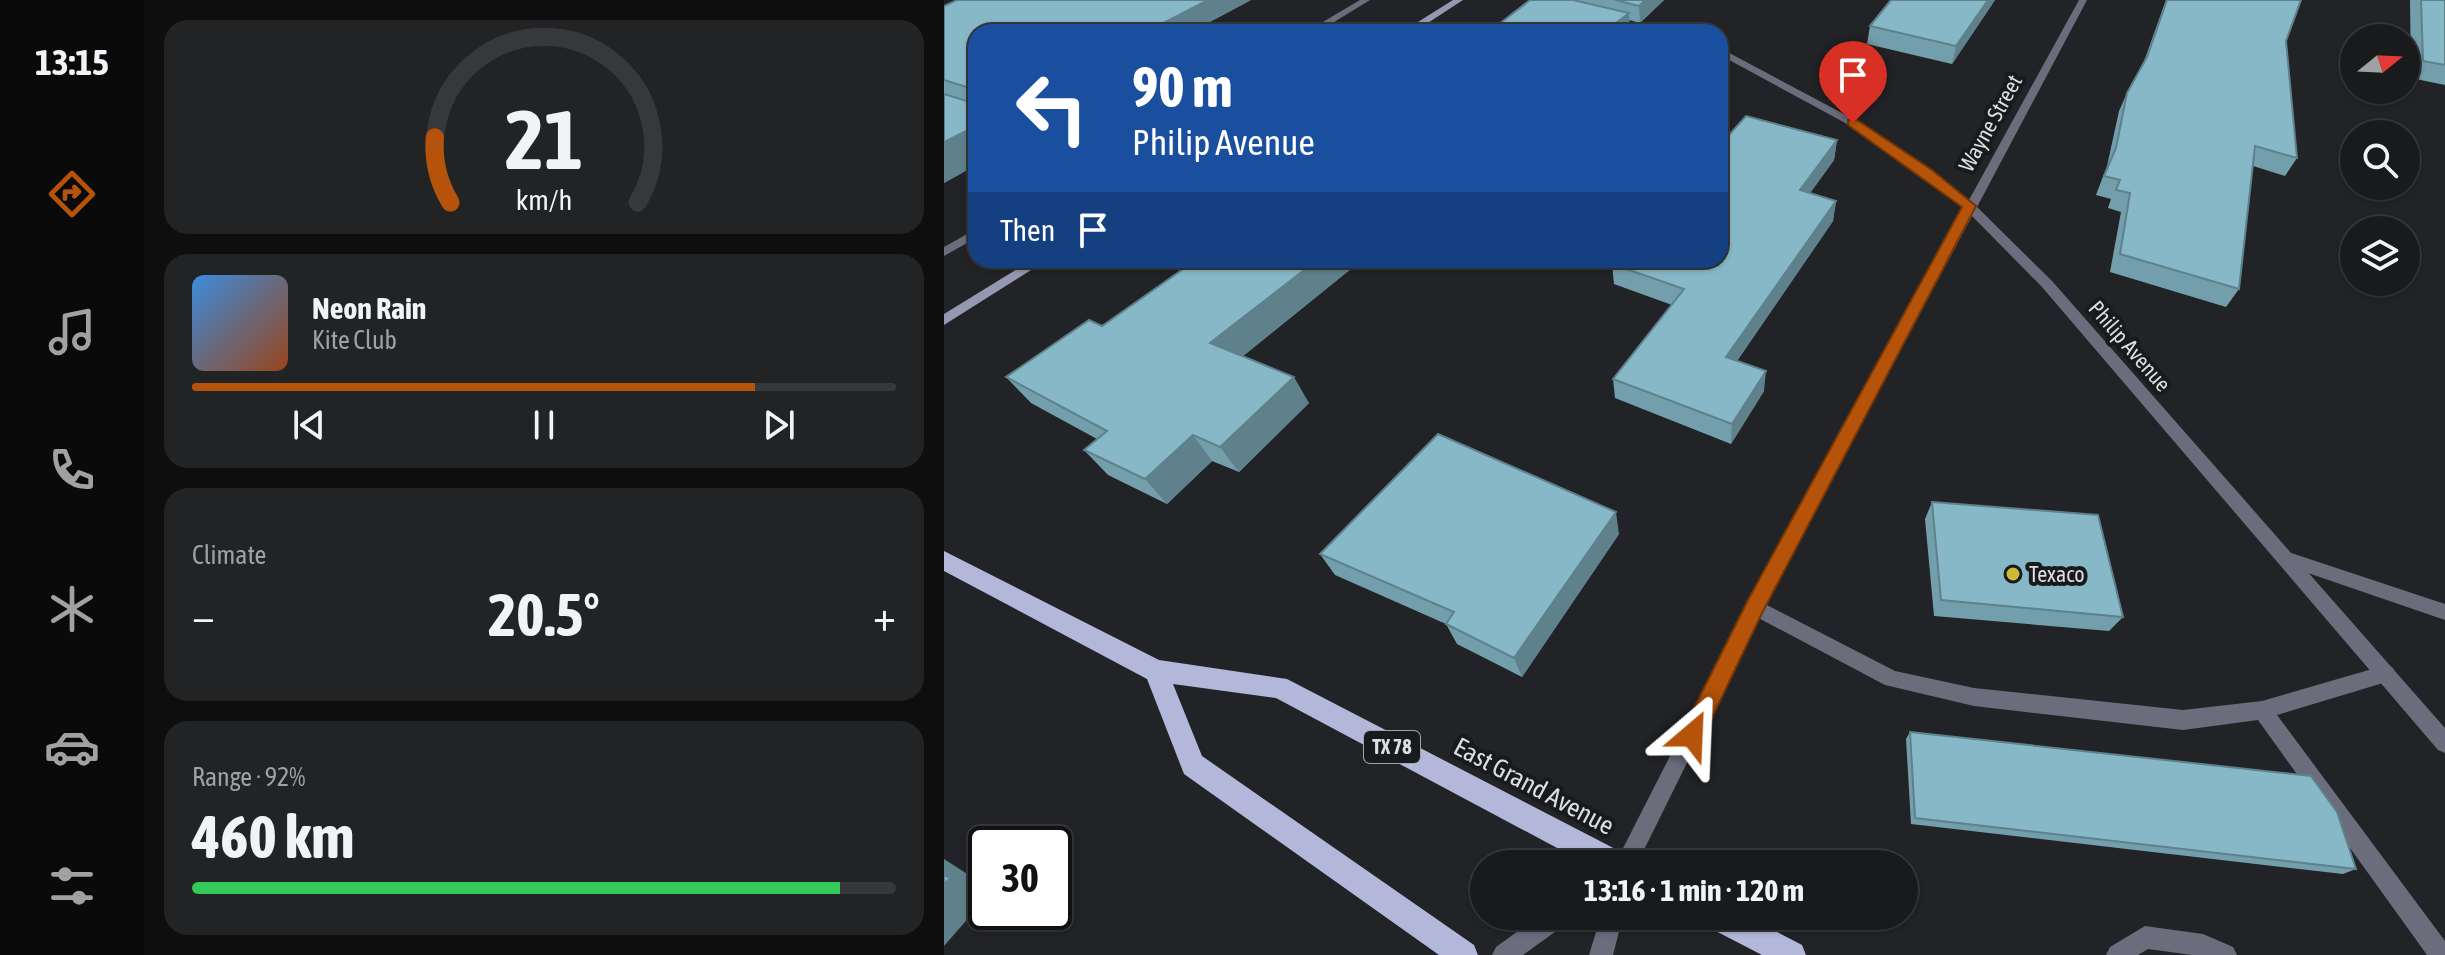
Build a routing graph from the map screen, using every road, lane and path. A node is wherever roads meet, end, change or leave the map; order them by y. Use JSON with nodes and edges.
{"nodes":[{"id":1,"x":1366,"y":0,"type":"edge"},
{"id":2,"x":1459,"y":0,"type":"edge"},
{"id":3,"x":2083,"y":0,"type":"edge"},
{"id":4,"x":1600,"y":17,"type":"edge"},
{"id":5,"x":1325,"y":24,"type":"edge"},
{"id":6,"x":1420,"y":24,"type":"edge"},
{"id":7,"x":1628,"y":24,"type":"edge"},
{"id":8,"x":1728,"y":55,"type":"edge"},
{"id":9,"x":1969,"y":206,"type":"junction"},
{"id":10,"x":968,"y":238,"type":"edge"},
{"id":11,"x":944,"y":252,"type":"edge"},
{"id":12,"x":1028,"y":268,"type":"edge"},
{"id":13,"x":944,"y":320,"type":"edge"},
{"id":14,"x":2285,"y":558,"type":"junction"},
{"id":15,"x":944,"y":560,"type":"edge"},
{"id":16,"x":1755,"y":607,"type":"junction"},
{"id":17,"x":2445,"y":612,"type":"edge"},
{"id":18,"x":1156,"y":671,"type":"junction"},
{"id":19,"x":2386,"y":674,"type":"junction"},
{"id":20,"x":2262,"y":710,"type":"junction"},
{"id":21,"x":2445,"y":743,"type":"edge"},
{"id":22,"x":1588,"y":850,"type":"edge"},
{"id":23,"x":1633,"y":850,"type":"edge"},
{"id":24,"x":1539,"y":930,"type":"edge"},
{"id":25,"x":1608,"y":930,"type":"edge"},
{"id":26,"x":1743,"y":930,"type":"edge"},
{"id":27,"x":1464,"y":955,"type":"edge"},
{"id":28,"x":1504,"y":955,"type":"edge"},
{"id":29,"x":1601,"y":955,"type":"edge"},
{"id":30,"x":1792,"y":955,"type":"edge"},
{"id":31,"x":2118,"y":955,"type":"edge"},
{"id":32,"x":2225,"y":955,"type":"edge"},
{"id":33,"x":2441,"y":955,"type":"edge"}],
"edges":[{"from":1,"to":5,"type":"street"},
{"from":2,"to":6,"type":"street"},
{"from":3,"to":9,"type":"street","name":"Wayne Street"},
{"from":4,"to":7,"type":"street"},
{"from":8,"to":9,"type":"street","name":"Philip Avenue"},
{"from":9,"to":14,"type":"street","name":"Philip Avenue"},
{"from":9,"to":16,"type":"street","name":"Wayne Street"},
{"from":10,"to":11,"type":"street"},
{"from":12,"to":13,"type":"street"},
{"from":14,"to":17,"type":"street"},
{"from":14,"to":19,"type":"street","name":"Philip Avenue"},
{"from":15,"to":18,"type":"main road","name":"East Grand Avenue","number":"TX 78"},
{"from":16,"to":20,"type":"street"},
{"from":16,"to":23,"type":"street","name":"Wayne Street"},
{"from":18,"to":22,"type":"main road","name":"East Grand Avenue","number":"TX 78"},
{"from":18,"to":27,"type":"main road"},
{"from":19,"to":20,"type":"street"},
{"from":19,"to":21,"type":"street","name":"Philip Avenue"},
{"from":20,"to":33,"type":"street"},
{"from":24,"to":28,"type":"street"},
{"from":25,"to":29,"type":"street"},
{"from":26,"to":30,"type":"main road"},
{"from":31,"to":32,"type":"street"}]}
